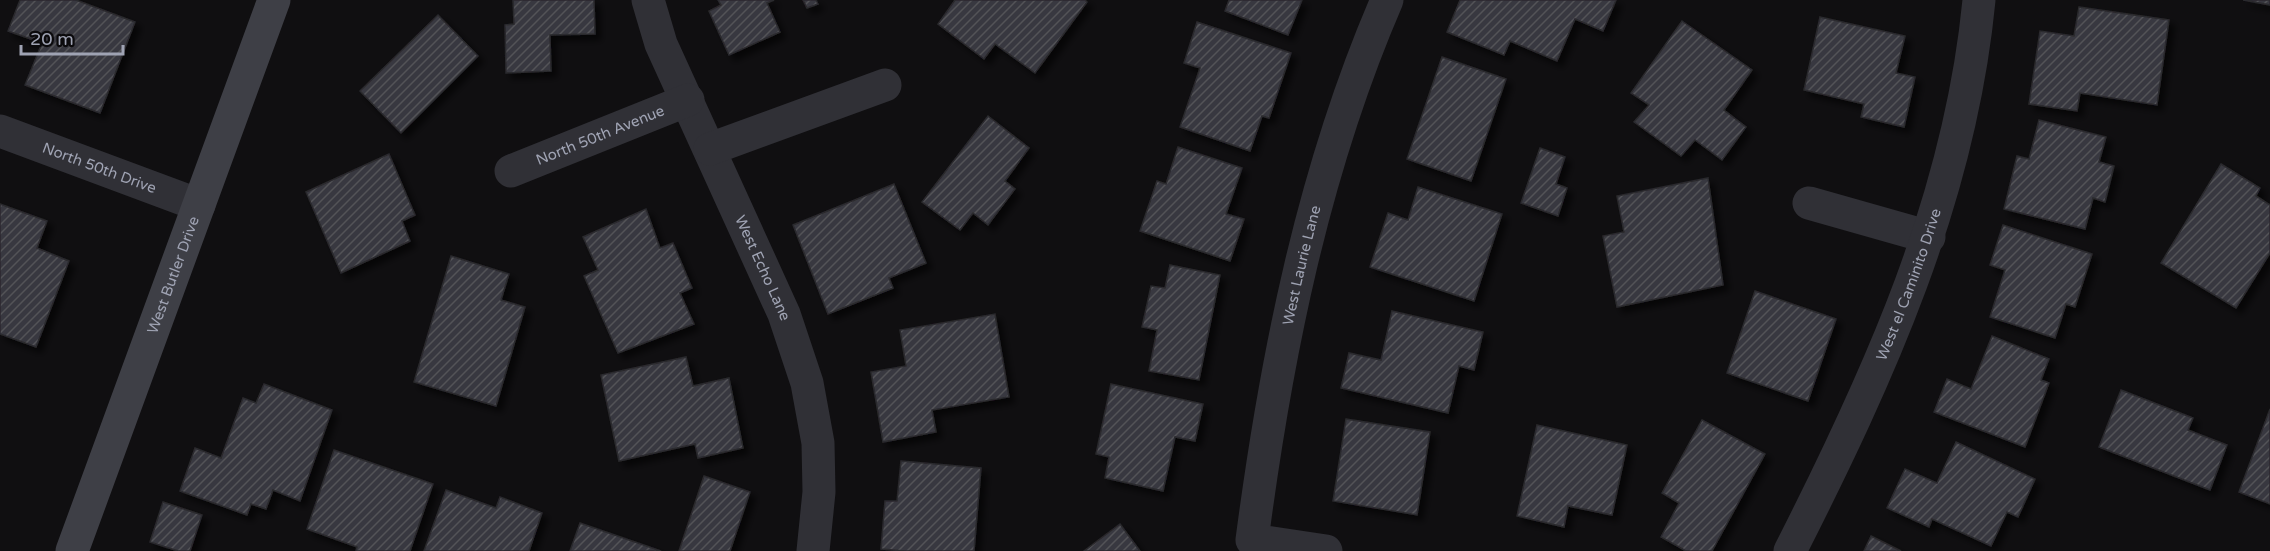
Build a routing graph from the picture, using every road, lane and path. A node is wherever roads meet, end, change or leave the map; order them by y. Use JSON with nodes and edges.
{"nodes":[{"id":1,"x":274,"y":0,"type":"edge"},
{"id":2,"x":648,"y":0,"type":"edge"},
{"id":3,"x":1387,"y":0,"type":"edge"},
{"id":4,"x":1979,"y":0,"type":"edge"},
{"id":5,"x":885,"y":85,"type":"dead end"},
{"id":6,"x":688,"y":100,"type":"junction"},
{"id":7,"x":0,"y":131,"type":"edge"},
{"id":8,"x":710,"y":149,"type":"junction"},
{"id":9,"x":511,"y":171,"type":"dead end"},
{"id":10,"x":1809,"y":203,"type":"dead end"},
{"id":11,"x":199,"y":205,"type":"junction"},
{"id":12,"x":1929,"y":237,"type":"junction"},
{"id":13,"x":72,"y":551,"type":"edge"},
{"id":14,"x":813,"y":551,"type":"edge"},
{"id":15,"x":1326,"y":551,"type":"edge"},
{"id":16,"x":1790,"y":551,"type":"edge"}],
"edges":[{"from":1,"to":11,"type":"street","name":"West Butler Drive"},
{"from":2,"to":6,"type":"street","name":"West Echo Lane"},
{"from":3,"to":15,"type":"street","name":"West Laurie Lane"},
{"from":4,"to":12,"type":"street","name":"West el Caminito Drive"},
{"from":5,"to":8,"type":"street"},
{"from":6,"to":8,"type":"street","name":"West Echo Lane"},
{"from":6,"to":9,"type":"street","name":"North 50th Avenue"},
{"from":7,"to":11,"type":"street","name":"North 50th Drive"},
{"from":8,"to":14,"type":"street","name":"West Echo Lane"},
{"from":10,"to":12,"type":"street"},
{"from":11,"to":13,"type":"street","name":"West Butler Drive"},
{"from":12,"to":16,"type":"street","name":"West el Caminito Drive"}]}
